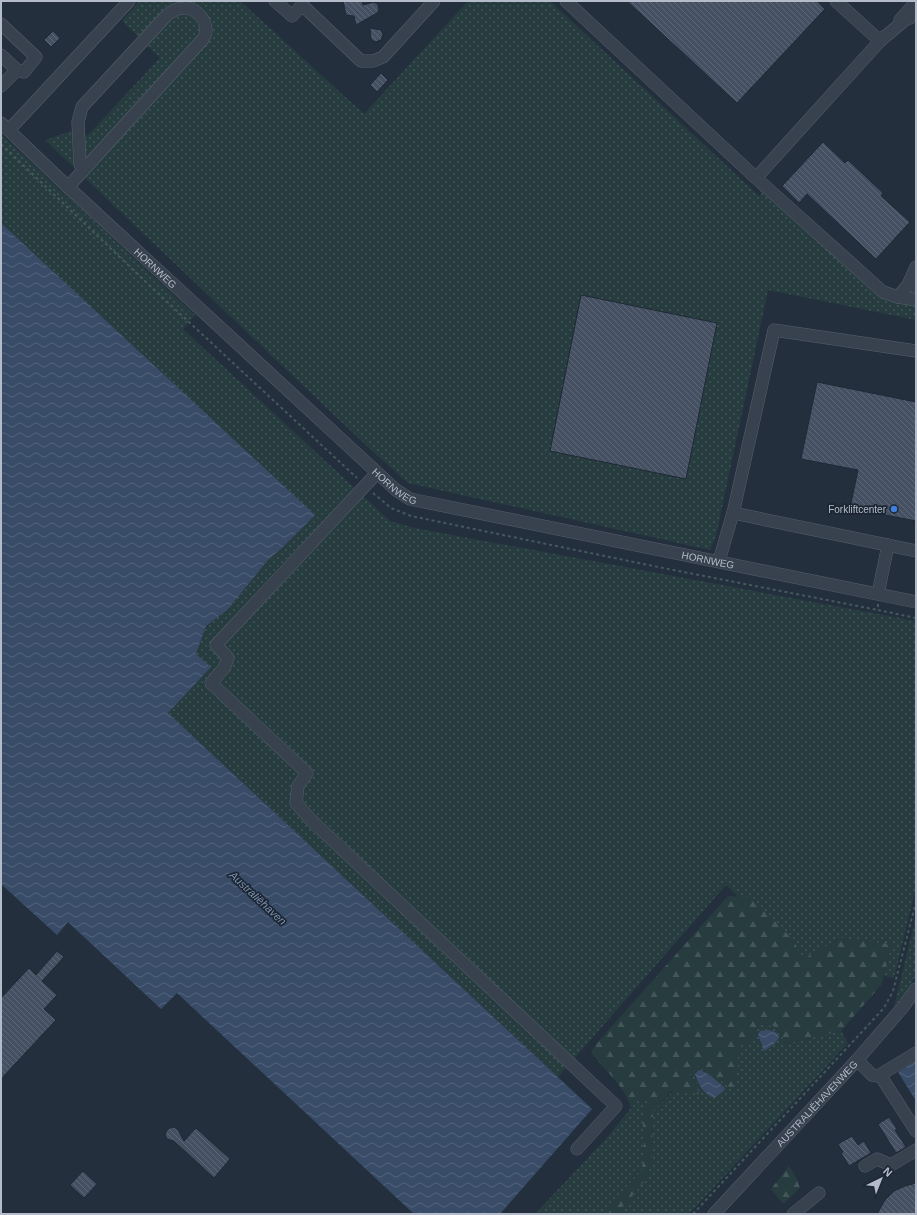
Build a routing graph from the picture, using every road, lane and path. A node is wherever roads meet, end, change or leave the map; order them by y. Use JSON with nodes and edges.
{"nodes":[{"id":1,"x":129,"y":1,"type":"edge"},
{"id":2,"x":275,"y":1,"type":"edge"},
{"id":3,"x":434,"y":1,"type":"edge"},
{"id":4,"x":566,"y":1,"type":"edge"},
{"id":5,"x":836,"y":1,"type":"edge"},
{"id":6,"x":916,"y":2,"type":"edge"},
{"id":7,"x":304,"y":3,"type":"edge"},
{"id":8,"x":916,"y":15,"type":"edge"},
{"id":9,"x":1,"y":24,"type":"edge"},
{"id":10,"x":880,"y":41,"type":"junction"},
{"id":11,"x":1,"y":55,"type":"edge"},
{"id":12,"x":17,"y":70,"type":"junction"},
{"id":13,"x":1,"y":86,"type":"edge"},
{"id":14,"x":5,"y":126,"type":"edge"},
{"id":15,"x":1,"y":144,"type":"edge"},
{"id":16,"x":82,"y":171,"type":"junction"},
{"id":17,"x":756,"y":178,"type":"junction"},
{"id":18,"x":68,"y":187,"type":"junction"},
{"id":19,"x":916,"y":267,"type":"edge"},
{"id":20,"x":912,"y":286,"type":"edge"},
{"id":21,"x":898,"y":297,"type":"junction"},
{"id":22,"x":916,"y":300,"type":"edge"},
{"id":23,"x":916,"y":351,"type":"edge"},
{"id":24,"x":377,"y":473,"type":"junction"},
{"id":25,"x":365,"y":486,"type":"junction"},
{"id":26,"x":733,"y":513,"type":"junction"},
{"id":27,"x":888,"y":545,"type":"junction"},
{"id":28,"x":916,"y":551,"type":"edge"},
{"id":29,"x":719,"y":561,"type":"junction"},
{"id":30,"x":878,"y":594,"type":"junction"},
{"id":31,"x":916,"y":602,"type":"edge"},
{"id":32,"x":878,"y":610,"type":"junction"},
{"id":33,"x":916,"y":618,"type":"edge"},
{"id":34,"x":916,"y":902,"type":"edge"},
{"id":35,"x":916,"y":989,"type":"edge"},
{"id":36,"x":916,"y":1052,"type":"edge"},
{"id":37,"x":857,"y":1060,"type":"junction"},
{"id":38,"x":880,"y":1075,"type":"junction"},
{"id":39,"x":916,"y":1131,"type":"edge"},
{"id":40,"x":577,"y":1149,"type":"dead end"},
{"id":41,"x":916,"y":1150,"type":"edge"},
{"id":42,"x":865,"y":1166,"type":"dead end"},
{"id":43,"x":819,"y":1193,"type":"dead end"},
{"id":44,"x":693,"y":1214,"type":"edge"},
{"id":45,"x":714,"y":1214,"type":"edge"},
{"id":46,"x":793,"y":1214,"type":"edge"}],
"edges":[{"from":1,"to":14,"type":"street"},
{"from":2,"to":7,"type":"street"},
{"from":3,"to":7,"type":"street"},
{"from":4,"to":17,"type":"street"},
{"from":5,"to":10,"type":"street"},
{"from":6,"to":10,"type":"street"},
{"from":8,"to":10,"type":"street"},
{"from":9,"to":12,"type":"street"},
{"from":10,"to":17,"type":"street"},
{"from":11,"to":12,"type":"street"},
{"from":12,"to":13,"type":"street"},
{"from":14,"to":18,"type":"street","name":"HORNWEG"},
{"from":15,"to":25,"type":"path"},
{"from":16,"to":16,"type":"street"},
{"from":16,"to":18,"type":"street"},
{"from":17,"to":21,"type":"street"},
{"from":18,"to":24,"type":"street","name":"HORNWEG"},
{"from":19,"to":20,"type":"street"},
{"from":20,"to":21,"type":"street"},
{"from":21,"to":22,"type":"street"},
{"from":23,"to":26,"type":"street"},
{"from":24,"to":25,"type":"street"},
{"from":24,"to":29,"type":"street","name":"HORNWEG"},
{"from":25,"to":32,"type":"path"},
{"from":25,"to":40,"type":"street"},
{"from":26,"to":27,"type":"street"},
{"from":26,"to":29,"type":"street"},
{"from":27,"to":28,"type":"street"},
{"from":27,"to":30,"type":"street"},
{"from":29,"to":30,"type":"street","name":"HORNWEG"},
{"from":30,"to":31,"type":"street","name":"HORNWEG"},
{"from":30,"to":32,"type":"path"},
{"from":32,"to":33,"type":"path"},
{"from":34,"to":44,"type":"path"},
{"from":35,"to":37,"type":"street","name":"AUSTRALIËHAVENWEG"},
{"from":36,"to":38,"type":"street"},
{"from":37,"to":38,"type":"street"},
{"from":37,"to":45,"type":"street","name":"AUSTRALIËHAVENWEG"},
{"from":38,"to":39,"type":"street"},
{"from":41,"to":42,"type":"street"},
{"from":43,"to":46,"type":"street"}]}
